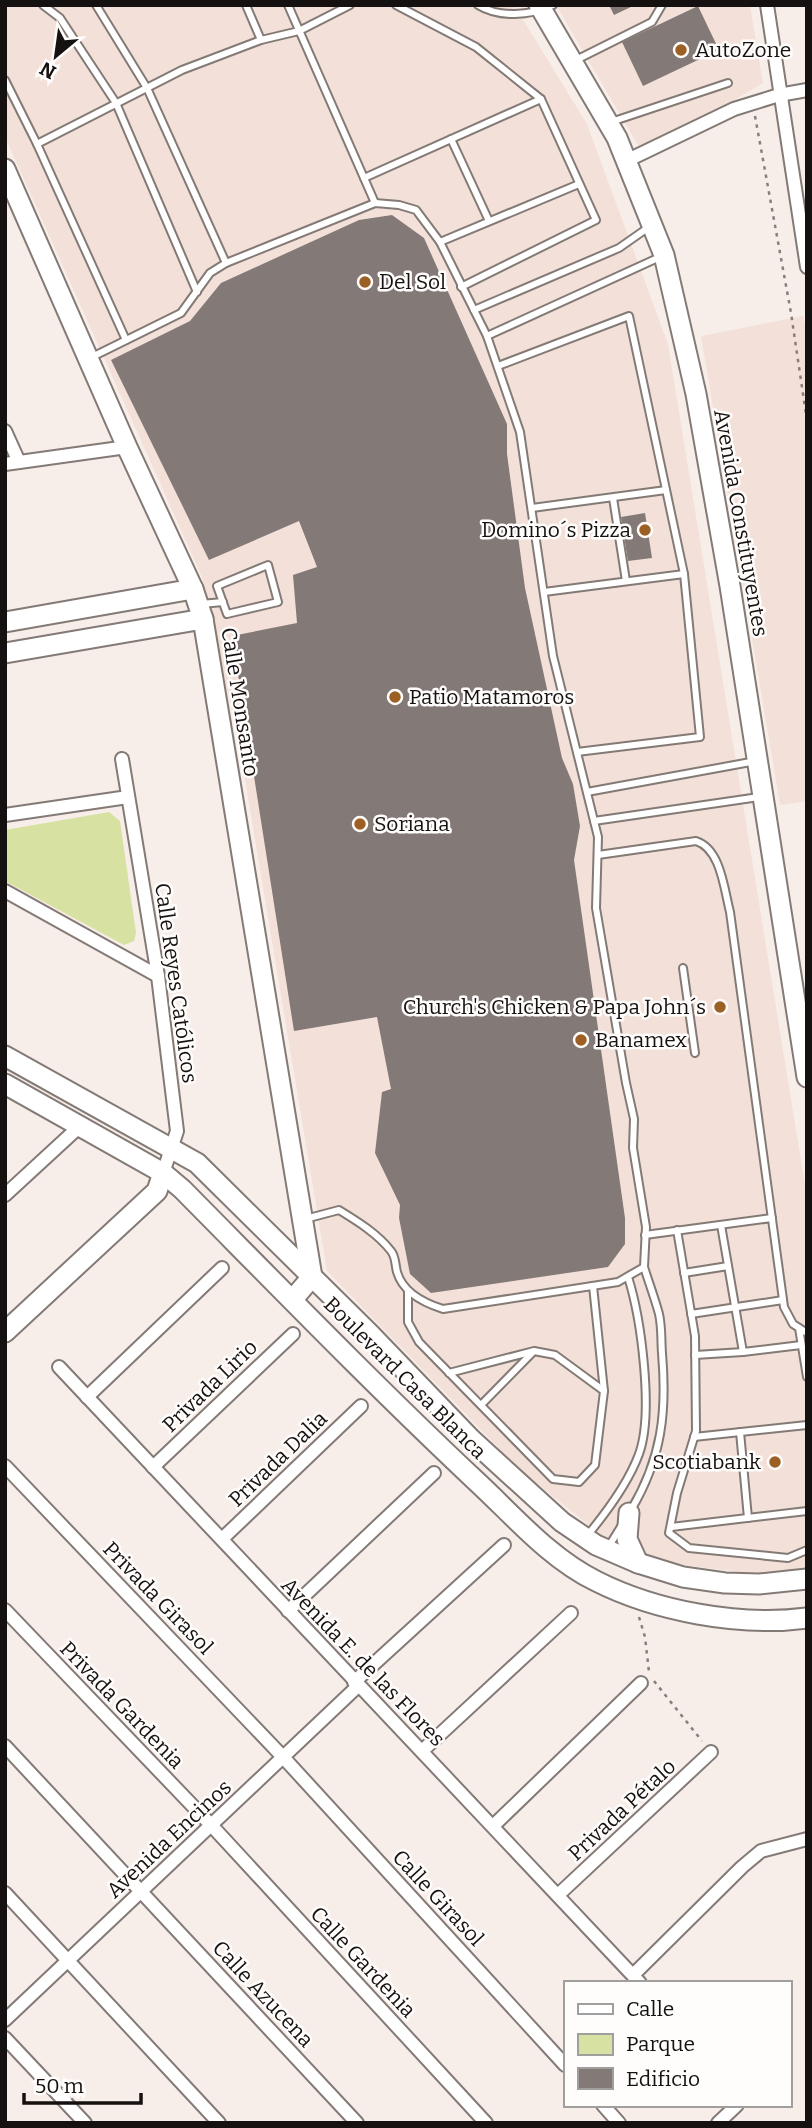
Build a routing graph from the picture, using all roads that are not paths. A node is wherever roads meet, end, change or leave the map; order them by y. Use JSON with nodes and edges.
{"nodes":[{"id":1,"x":43,"y":5,"type":"edge"},
{"id":2,"x":96,"y":5,"type":"edge"},
{"id":3,"x":246,"y":5,"type":"edge"},
{"id":4,"x":288,"y":5,"type":"edge"},
{"id":5,"x":350,"y":5,"type":"edge"},
{"id":6,"x":396,"y":5,"type":"edge"},
{"id":7,"x":662,"y":5,"type":"edge"},
{"id":8,"x":767,"y":5,"type":"edge"},
{"id":9,"x":481,"y":7,"type":"edge"},
{"id":10,"x":544,"y":7,"type":"edge"},
{"id":11,"x":299,"y":31,"type":"junction"},
{"id":12,"x":261,"y":40,"type":"junction"},
{"id":13,"x":573,"y":62,"type":"junction"},
{"id":14,"x":5,"y":80,"type":"edge"},
{"id":15,"x":728,"y":83,"type":"dead end"},
{"id":16,"x":147,"y":88,"type":"junction"},
{"id":17,"x":807,"y":90,"type":"edge"},
{"id":18,"x":779,"y":95,"type":"junction"},
{"id":19,"x":541,"y":99,"type":"junction"},
{"id":20,"x":116,"y":103,"type":"junction"},
{"id":21,"x":609,"y":123,"type":"junction"},
{"id":22,"x":451,"y":139,"type":"junction"},
{"id":23,"x":37,"y":144,"type":"junction"},
{"id":24,"x":626,"y":161,"type":"junction"},
{"id":25,"x":5,"y":169,"type":"edge"},
{"id":26,"x":364,"y":178,"type":"junction"},
{"id":27,"x":579,"y":184,"type":"junction"},
{"id":28,"x":801,"y":197,"type":"edge"},
{"id":29,"x":375,"y":203,"type":"junction"},
{"id":30,"x":489,"y":222,"type":"junction"},
{"id":31,"x":652,"y":225,"type":"junction"},
{"id":32,"x":440,"y":242,"type":"junction"},
{"id":33,"x":664,"y":255,"type":"junction"},
{"id":34,"x":226,"y":263,"type":"junction"},
{"id":35,"x":807,"y":267,"type":"edge"},
{"id":36,"x":461,"y":287,"type":"junction"},
{"id":37,"x":197,"y":292,"type":"junction"},
{"id":38,"x":474,"y":310,"type":"junction"},
{"id":39,"x":487,"y":336,"type":"junction"},
{"id":40,"x":126,"y":340,"type":"junction"},
{"id":41,"x":89,"y":358,"type":"junction"},
{"id":42,"x":498,"y":366,"type":"junction"},
{"id":43,"x":5,"y":430,"type":"edge"},
{"id":44,"x":127,"y":447,"type":"junction"},
{"id":45,"x":19,"y":462,"type":"junction"},
{"id":46,"x":5,"y":464,"type":"edge"},
{"id":47,"x":666,"y":490,"type":"junction"},
{"id":48,"x":613,"y":498,"type":"junction"},
{"id":49,"x":532,"y":508,"type":"junction"},
{"id":50,"x":684,"y":574,"type":"junction"},
{"id":51,"x":626,"y":581,"type":"junction"},
{"id":52,"x":544,"y":592,"type":"junction"},
{"id":53,"x":223,"y":602,"type":"junction"},
{"id":54,"x":199,"y":604,"type":"junction"},
{"id":55,"x":5,"y":622,"type":"edge"},
{"id":56,"x":5,"y":653,"type":"edge"},
{"id":57,"x":577,"y":752,"type":"junction"},
{"id":58,"x":122,"y":759,"type":"dead end"},
{"id":59,"x":758,"y":761,"type":"junction"},
{"id":60,"x":587,"y":792,"type":"junction"},
{"id":61,"x":764,"y":796,"type":"junction"},
{"id":62,"x":128,"y":797,"type":"junction"},
{"id":63,"x":5,"y":815,"type":"edge"},
{"id":64,"x":594,"y":821,"type":"junction"},
{"id":65,"x":598,"y":855,"type":"junction"},
{"id":66,"x":5,"y":891,"type":"edge"},
{"id":67,"x":683,"y":968,"type":"dead end"},
{"id":68,"x":158,"y":976,"type":"junction"},
{"id":69,"x":695,"y":1053,"type":"dead end"},
{"id":70,"x":5,"y":1056,"type":"edge"},
{"id":71,"x":43,"y":1076,"type":"junction"},
{"id":72,"x":807,"y":1077,"type":"edge"},
{"id":73,"x":5,"y":1084,"type":"edge"},
{"id":74,"x":30,"y":1098,"type":"junction"},
{"id":75,"x":80,"y":1126,"type":"junction"},
{"id":76,"x":172,"y":1147,"type":"junction"},
{"id":77,"x":163,"y":1173,"type":"junction"},
{"id":78,"x":5,"y":1195,"type":"edge"},
{"id":79,"x":772,"y":1218,"type":"junction"},
{"id":80,"x":303,"y":1219,"type":"junction"},
{"id":81,"x":721,"y":1225,"type":"junction"},
{"id":82,"x":677,"y":1230,"type":"junction"},
{"id":83,"x":645,"y":1235,"type":"junction"},
{"id":84,"x":728,"y":1266,"type":"junction"},
{"id":85,"x":222,"y":1268,"type":"dead end"},
{"id":86,"x":644,"y":1268,"type":"junction"},
{"id":87,"x":684,"y":1273,"type":"junction"},
{"id":88,"x":628,"y":1276,"type":"junction"},
{"id":89,"x":312,"y":1277,"type":"junction"},
{"id":90,"x":593,"y":1286,"type":"junction"},
{"id":91,"x":408,"y":1291,"type":"junction"},
{"id":92,"x":293,"y":1299,"type":"junction"},
{"id":93,"x":783,"y":1300,"type":"junction"},
{"id":94,"x":735,"y":1307,"type":"junction"},
{"id":95,"x":691,"y":1314,"type":"junction"},
{"id":96,"x":799,"y":1328,"type":"junction"},
{"id":97,"x":5,"y":1332,"type":"edge"},
{"id":98,"x":807,"y":1333,"type":"edge"},
{"id":99,"x":293,"y":1334,"type":"dead end"},
{"id":100,"x":801,"y":1345,"type":"junction"},
{"id":101,"x":534,"y":1351,"type":"junction"},
{"id":102,"x":743,"y":1352,"type":"junction"},
{"id":103,"x":695,"y":1355,"type":"junction"},
{"id":104,"x":59,"y":1367,"type":"dead end"},
{"id":105,"x":449,"y":1373,"type":"junction"},
{"id":106,"x":807,"y":1377,"type":"edge"},
{"id":107,"x":604,"y":1391,"type":"junction"},
{"id":108,"x":87,"y":1397,"type":"junction"},
{"id":109,"x":481,"y":1405,"type":"junction"},
{"id":110,"x":361,"y":1406,"type":"dead end"},
{"id":111,"x":807,"y":1425,"type":"edge"},
{"id":112,"x":740,"y":1432,"type":"junction"},
{"id":113,"x":694,"y":1437,"type":"junction"},
{"id":114,"x":5,"y":1466,"type":"edge"},
{"id":115,"x":153,"y":1466,"type":"junction"},
{"id":116,"x":433,"y":1473,"type":"dead end"},
{"id":117,"x":807,"y":1511,"type":"edge"},
{"id":118,"x":629,"y":1513,"type":"junction"},
{"id":119,"x":748,"y":1518,"type":"junction"},
{"id":120,"x":670,"y":1527,"type":"junction"},
{"id":121,"x":586,"y":1538,"type":"junction"},
{"id":122,"x":222,"y":1539,"type":"junction"},
{"id":123,"x":504,"y":1545,"type":"dead end"},
{"id":124,"x":606,"y":1550,"type":"junction"},
{"id":125,"x":807,"y":1550,"type":"edge"},
{"id":126,"x":558,"y":1558,"type":"junction"},
{"id":127,"x":638,"y":1563,"type":"junction"},
{"id":128,"x":807,"y":1579,"type":"edge"},
{"id":129,"x":629,"y":1595,"type":"junction"},
{"id":130,"x":5,"y":1610,"type":"edge"},
{"id":131,"x":288,"y":1611,"type":"junction"},
{"id":132,"x":571,"y":1613,"type":"dead end"},
{"id":133,"x":807,"y":1618,"type":"edge"},
{"id":134,"x":641,"y":1683,"type":"dead end"},
{"id":135,"x":356,"y":1684,"type":"junction"},
{"id":136,"x":5,"y":1746,"type":"edge"},
{"id":137,"x":422,"y":1751,"type":"junction"},
{"id":138,"x":711,"y":1752,"type":"road end"},
{"id":139,"x":283,"y":1757,"type":"junction"},
{"id":140,"x":212,"y":1826,"type":"junction"},
{"id":141,"x":493,"y":1826,"type":"junction"},
{"id":142,"x":807,"y":1839,"type":"edge"},
{"id":143,"x":140,"y":1892,"type":"junction"},
{"id":144,"x":5,"y":1893,"type":"edge"},
{"id":145,"x":558,"y":1895,"type":"junction"},
{"id":146,"x":68,"y":1960,"type":"junction"},
{"id":147,"x":636,"y":1979,"type":"edge"},
{"id":148,"x":5,"y":2020,"type":"edge"},
{"id":149,"x":5,"y":2038,"type":"edge"},
{"id":150,"x":564,"y":2063,"type":"edge"},
{"id":151,"x":605,"y":2107,"type":"edge"},
{"id":152,"x":735,"y":2107,"type":"edge"},
{"id":153,"x":85,"y":2123,"type":"edge"},
{"id":154,"x":219,"y":2123,"type":"edge"},
{"id":155,"x":357,"y":2123,"type":"edge"},
{"id":156,"x":486,"y":2123,"type":"edge"},
{"id":157,"x":619,"y":2123,"type":"edge"},
{"id":158,"x":718,"y":2123,"type":"edge"}],
"edges":[{"from":1,"to":20,"type":"lane"},
{"from":2,"to":16,"type":"lane"},
{"from":3,"to":12,"type":"lane"},
{"from":4,"to":11,"type":"lane"},
{"from":5,"to":11,"type":"lane"},
{"from":6,"to":19,"type":"lane"},
{"from":7,"to":13,"type":"lane"},
{"from":8,"to":18,"type":"street"},
{"from":9,"to":10,"type":"lane"},
{"from":10,"to":13,"type":"street","name":"Avenida Constituyentes"},
{"from":11,"to":12,"type":"lane"},
{"from":11,"to":26,"type":"lane"},
{"from":12,"to":16,"type":"lane"},
{"from":13,"to":21,"type":"street","name":"Avenida Constituyentes"},
{"from":14,"to":23,"type":"lane"},
{"from":15,"to":21,"type":"lane"},
{"from":16,"to":20,"type":"lane"},
{"from":16,"to":34,"type":"lane"},
{"from":17,"to":18,"type":"street"},
{"from":18,"to":24,"type":"street"},
{"from":18,"to":28,"type":"street"},
{"from":19,"to":22,"type":"lane"},
{"from":19,"to":27,"type":"lane"},
{"from":20,"to":23,"type":"lane"},
{"from":20,"to":37,"type":"lane"},
{"from":21,"to":24,"type":"street","name":"Avenida Constituyentes"},
{"from":22,"to":26,"type":"lane"},
{"from":22,"to":30,"type":"lane"},
{"from":23,"to":40,"type":"lane"},
{"from":24,"to":31,"type":"street","name":"Avenida Constituyentes"},
{"from":25,"to":41,"type":"street","name":"Calle Monsanto"},
{"from":26,"to":29,"type":"lane"},
{"from":27,"to":30,"type":"lane"},
{"from":27,"to":36,"type":"lane"},
{"from":28,"to":35,"type":"street"},
{"from":29,"to":32,"type":"lane"},
{"from":29,"to":34,"type":"lane"},
{"from":30,"to":32,"type":"lane"},
{"from":31,"to":33,"type":"street","name":"Avenida Constituyentes"},
{"from":31,"to":38,"type":"lane"},
{"from":32,"to":36,"type":"lane"},
{"from":33,"to":39,"type":"lane"},
{"from":33,"to":59,"type":"street","name":"Avenida Constituyentes"},
{"from":34,"to":37,"type":"lane"},
{"from":36,"to":38,"type":"lane"},
{"from":37,"to":40,"type":"lane"},
{"from":38,"to":39,"type":"lane"},
{"from":39,"to":42,"type":"lane"},
{"from":40,"to":41,"type":"lane"},
{"from":41,"to":44,"type":"street","name":"Calle Monsanto"},
{"from":42,"to":47,"type":"lane"},
{"from":42,"to":49,"type":"lane"},
{"from":43,"to":45,"type":"street"},
{"from":44,"to":45,"type":"street"},
{"from":44,"to":54,"type":"street","name":"Calle Monsanto"},
{"from":45,"to":46,"type":"street"},
{"from":47,"to":48,"type":"lane"},
{"from":47,"to":50,"type":"lane"},
{"from":48,"to":49,"type":"lane"},
{"from":48,"to":51,"type":"lane"},
{"from":49,"to":52,"type":"lane"},
{"from":50,"to":51,"type":"lane"},
{"from":50,"to":57,"type":"lane"},
{"from":51,"to":52,"type":"lane"},
{"from":52,"to":57,"type":"lane"},
{"from":53,"to":53,"type":"lane"},
{"from":53,"to":54,"type":"lane"},
{"from":54,"to":55,"type":"street"},
{"from":54,"to":56,"type":"street"},
{"from":54,"to":80,"type":"street","name":"Calle Monsanto"},
{"from":57,"to":60,"type":"lane"},
{"from":58,"to":62,"type":"street","name":"Calle Reyes Católicos"},
{"from":59,"to":60,"type":"lane"},
{"from":59,"to":61,"type":"street","name":"Avenida Constituyentes"},
{"from":60,"to":64,"type":"lane"},
{"from":61,"to":64,"type":"lane"},
{"from":61,"to":72,"type":"street","name":"Avenida Constituyentes"},
{"from":62,"to":63,"type":"street"},
{"from":62,"to":68,"type":"street","name":"Calle Reyes Católicos"},
{"from":64,"to":65,"type":"lane"},
{"from":65,"to":79,"type":"lane"},
{"from":65,"to":83,"type":"lane"},
{"from":66,"to":68,"type":"street"},
{"from":67,"to":69,"type":"lane"},
{"from":68,"to":76,"type":"street","name":"Calle Reyes Católicos"},
{"from":70,"to":71,"type":"street","name":"Boulevard Casa Blanca"},
{"from":71,"to":74,"type":"street"},
{"from":71,"to":76,"type":"street","name":"Boulevard Casa Blanca"},
{"from":73,"to":74,"type":"street","name":"Boulevard Casa Blanca"},
{"from":74,"to":75,"type":"street","name":"Boulevard Casa Blanca"},
{"from":75,"to":77,"type":"street","name":"Boulevard Casa Blanca"},
{"from":75,"to":78,"type":"street"},
{"from":76,"to":77,"type":"street","name":"Calle Reyes Católicos"},
{"from":76,"to":89,"type":"street","name":"Boulevard Casa Blanca"},
{"from":77,"to":92,"type":"street","name":"Boulevard Casa Blanca"},
{"from":77,"to":97,"type":"street"},
{"from":79,"to":81,"type":"lane"},
{"from":79,"to":93,"type":"lane"},
{"from":80,"to":89,"type":"street","name":"Calle Monsanto"},
{"from":80,"to":91,"type":"lane"},
{"from":81,"to":82,"type":"lane"},
{"from":81,"to":84,"type":"lane"},
{"from":82,"to":83,"type":"lane"},
{"from":82,"to":87,"type":"lane"},
{"from":83,"to":86,"type":"lane"},
{"from":84,"to":87,"type":"lane"},
{"from":84,"to":94,"type":"lane"},
{"from":85,"to":108,"type":"street"},
{"from":86,"to":88,"type":"lane"},
{"from":86,"to":118,"type":"lane"},
{"from":87,"to":95,"type":"lane"},
{"from":88,"to":90,"type":"lane"},
{"from":88,"to":121,"type":"lane"},
{"from":89,"to":92,"type":"street"},
{"from":89,"to":121,"type":"street","name":"Boulevard Casa Blanca"},
{"from":90,"to":91,"type":"lane"},
{"from":90,"to":107,"type":"lane"},
{"from":91,"to":105,"type":"lane"},
{"from":92,"to":126,"type":"street","name":"Boulevard Casa Blanca"},
{"from":93,"to":94,"type":"lane"},
{"from":93,"to":96,"type":"lane"},
{"from":94,"to":95,"type":"lane"},
{"from":94,"to":102,"type":"lane"},
{"from":95,"to":103,"type":"lane"},
{"from":96,"to":98,"type":"lane"},
{"from":96,"to":100,"type":"lane"},
{"from":99,"to":115,"type":"street","name":"Privada Lirio"},
{"from":100,"to":102,"type":"lane"},
{"from":100,"to":106,"type":"lane"},
{"from":101,"to":105,"type":"lane"},
{"from":101,"to":107,"type":"lane"},
{"from":101,"to":109,"type":"lane"},
{"from":102,"to":103,"type":"lane"},
{"from":103,"to":113,"type":"lane"},
{"from":104,"to":108,"type":"street","name":"Avenida E. de las Flores"},
{"from":105,"to":109,"type":"lane"},
{"from":107,"to":109,"type":"lane"},
{"from":108,"to":115,"type":"street","name":"Avenida E. de las Flores"},
{"from":110,"to":122,"type":"street","name":"Privada Dalia"},
{"from":111,"to":112,"type":"lane"},
{"from":112,"to":113,"type":"lane"},
{"from":112,"to":119,"type":"lane"},
{"from":113,"to":120,"type":"lane"},
{"from":114,"to":139,"type":"street","name":"Privada Girasol"},
{"from":115,"to":122,"type":"street","name":"Avenida E. de las Flores"},
{"from":116,"to":131,"type":"street"},
{"from":117,"to":119,"type":"lane"},
{"from":118,"to":124,"type":"lane"},
{"from":118,"to":127,"type":"street"},
{"from":119,"to":120,"type":"lane"},
{"from":120,"to":125,"type":"lane"},
{"from":121,"to":124,"type":"street","name":"Boulevard Casa Blanca"},
{"from":121,"to":126,"type":"street"},
{"from":122,"to":131,"type":"street","name":"Avenida E. de las Flores"},
{"from":123,"to":135,"type":"street","name":"Avenida Encinos"},
{"from":124,"to":127,"type":"street","name":"Boulevard Casa Blanca"},
{"from":124,"to":129,"type":"street"},
{"from":126,"to":129,"type":"street","name":"Boulevard Casa Blanca"},
{"from":127,"to":128,"type":"street","name":"Boulevard Casa Blanca"},
{"from":129,"to":133,"type":"street","name":"Boulevard Casa Blanca"},
{"from":130,"to":140,"type":"street","name":"Privada Gardenia"},
{"from":131,"to":135,"type":"street","name":"Avenida E. de las Flores"},
{"from":132,"to":137,"type":"street"},
{"from":134,"to":141,"type":"street"},
{"from":135,"to":137,"type":"street","name":"Avenida E. de las Flores"},
{"from":135,"to":139,"type":"street","name":"Avenida Encinos"},
{"from":136,"to":143,"type":"street","name":"Calle Azucena"},
{"from":137,"to":141,"type":"street","name":"Avenida E. de las Flores"},
{"from":138,"to":145,"type":"street","name":"Privada Pétalo"},
{"from":139,"to":140,"type":"street","name":"Avenida Encinos"},
{"from":139,"to":150,"type":"street","name":"Calle Girasol"},
{"from":140,"to":143,"type":"street","name":"Avenida Encinos"},
{"from":140,"to":156,"type":"street","name":"Calle Gardenia"},
{"from":141,"to":145,"type":"street","name":"Avenida E. de las Flores"},
{"from":142,"to":147,"type":"street"},
{"from":143,"to":146,"type":"street","name":"Avenida Encinos"},
{"from":143,"to":155,"type":"street","name":"Calle Azucena"},
{"from":144,"to":146,"type":"street"},
{"from":145,"to":147,"type":"street","name":"Avenida E. de las Flores"},
{"from":146,"to":148,"type":"street","name":"Avenida Encinos"},
{"from":146,"to":154,"type":"street"},
{"from":149,"to":153,"type":"street"},
{"from":151,"to":157,"type":"street"},
{"from":152,"to":158,"type":"street"}]}
